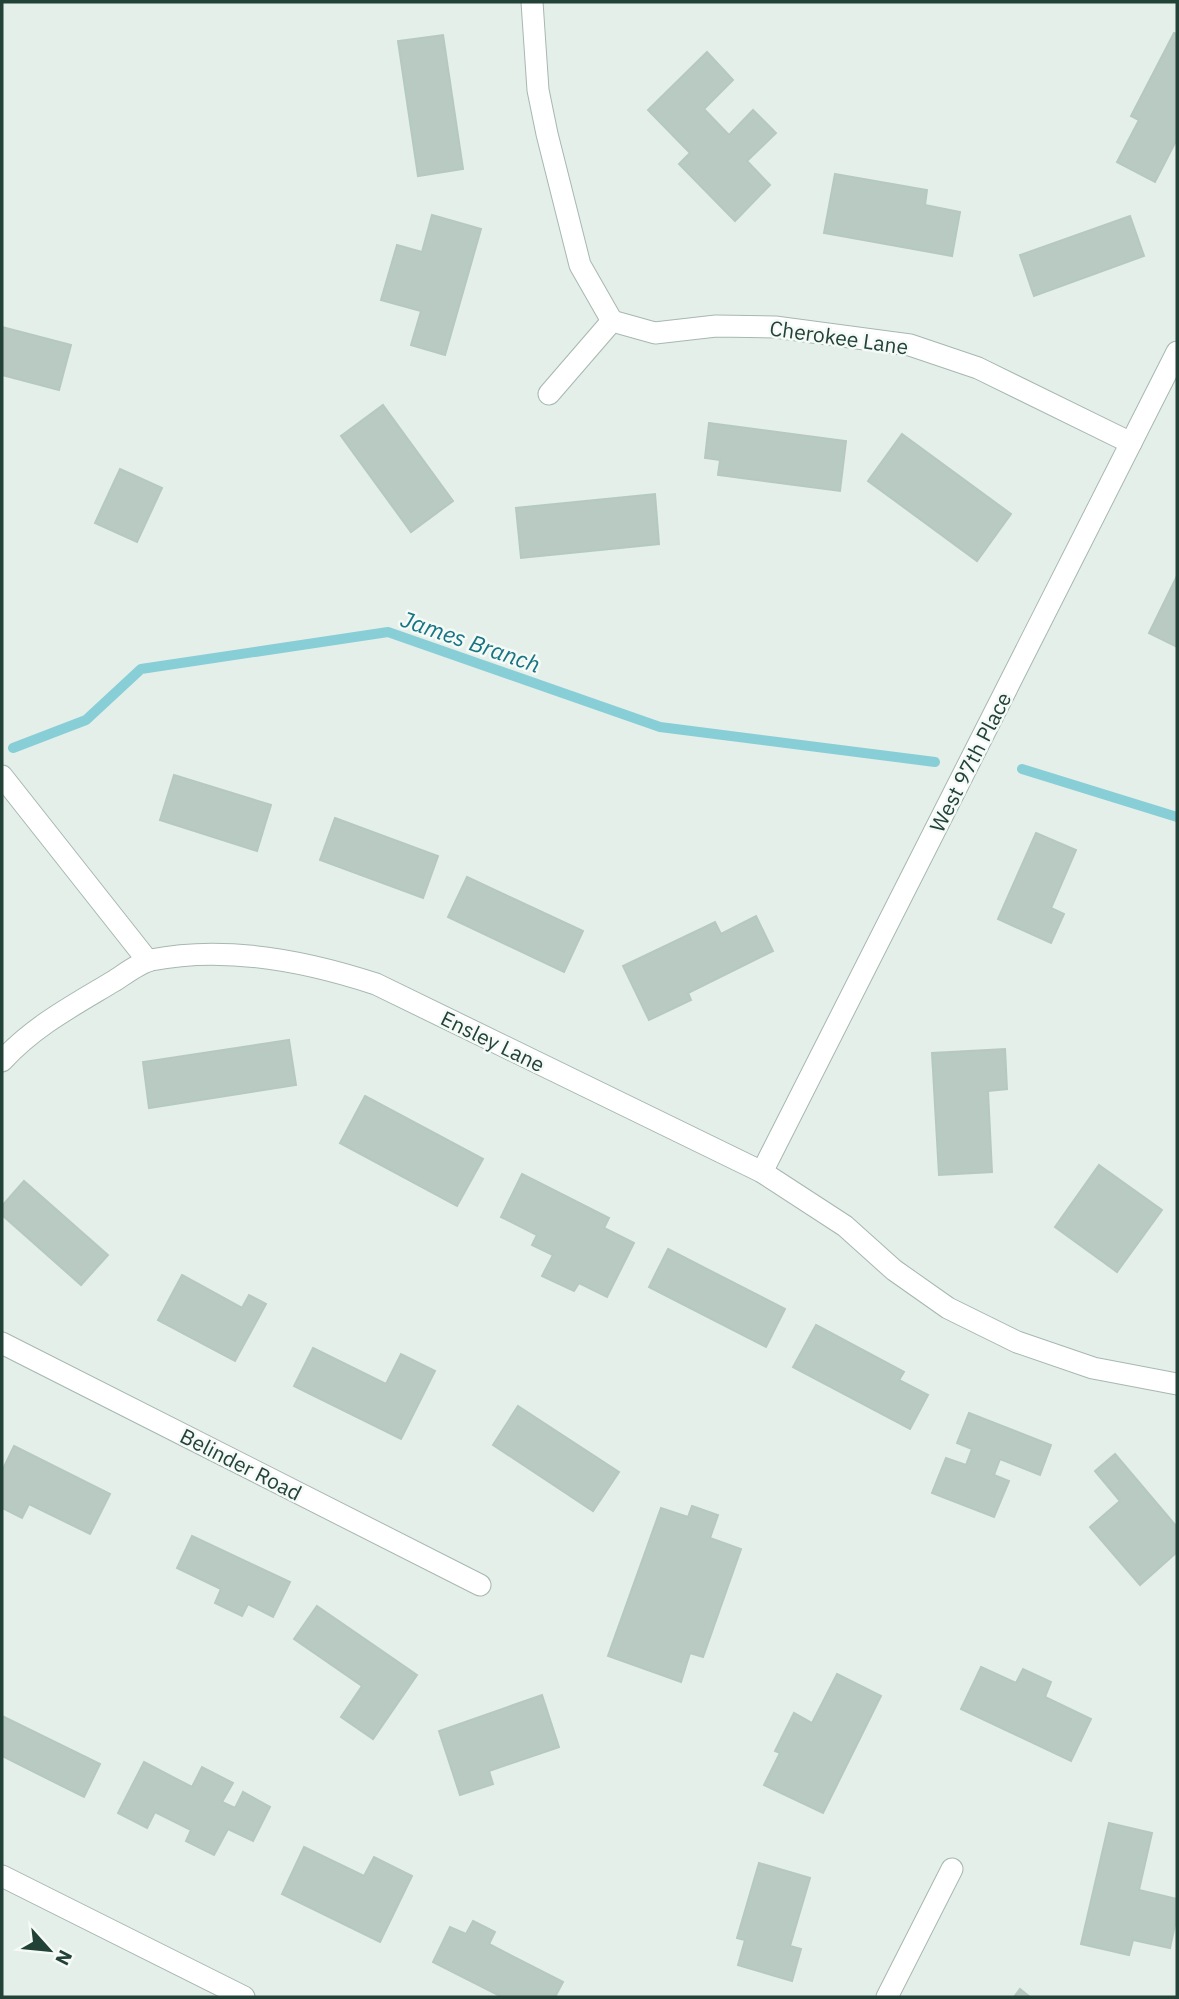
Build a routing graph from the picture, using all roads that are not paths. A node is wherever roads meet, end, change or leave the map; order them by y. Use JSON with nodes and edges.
{"nodes":[{"id":1,"x":532,"y":2,"type":"edge"},
{"id":2,"x":612,"y":321,"type":"junction"},
{"id":3,"x":1177,"y":352,"type":"edge"},
{"id":4,"x":549,"y":394,"type":"dead end"},
{"id":5,"x":1131,"y":443,"type":"junction"},
{"id":6,"x":2,"y":776,"type":"edge"},
{"id":7,"x":148,"y":961,"type":"junction"},
{"id":8,"x":2,"y":1061,"type":"edge"},
{"id":9,"x":762,"y":1172,"type":"junction"},
{"id":10,"x":2,"y":1343,"type":"edge"},
{"id":11,"x":1177,"y":1384,"type":"edge"},
{"id":12,"x":480,"y":1585,"type":"dead end"},
{"id":13,"x":952,"y":1869,"type":"dead end"},
{"id":14,"x":2,"y":1876,"type":"edge"},
{"id":15,"x":244,"y":1997,"type":"edge"},
{"id":16,"x":887,"y":1997,"type":"edge"}],
"edges":[{"from":1,"to":2,"type":"street"},
{"from":2,"to":4,"type":"street"},
{"from":2,"to":5,"type":"street","name":"Cherokee Lane"},
{"from":3,"to":5,"type":"street","name":"West 97th Place"},
{"from":5,"to":9,"type":"street","name":"West 97th Place"},
{"from":6,"to":7,"type":"street"},
{"from":7,"to":8,"type":"street"},
{"from":7,"to":9,"type":"street","name":"Ensley Lane"},
{"from":9,"to":11,"type":"street","name":"Ensley Lane"},
{"from":10,"to":12,"type":"street","name":"Belinder Road"},
{"from":13,"to":16,"type":"street"},
{"from":14,"to":15,"type":"street"}]}
